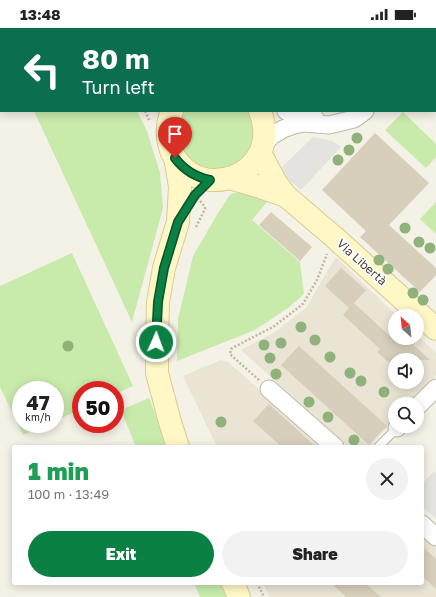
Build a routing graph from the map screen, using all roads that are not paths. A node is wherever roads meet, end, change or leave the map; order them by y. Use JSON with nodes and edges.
{"nodes":[{"id":1,"x":260,"y":112,"type":"edge"},
{"id":2,"x":292,"y":112,"type":"edge"},
{"id":3,"x":364,"y":112,"type":"edge"},
{"id":4,"x":169,"y":115,"type":"edge"},
{"id":5,"x":336,"y":123,"type":"junction"},
{"id":6,"x":262,"y":148,"type":"junction"},
{"id":7,"x":175,"y":158,"type":"junction"},
{"id":8,"x":219,"y":179,"type":"junction"},
{"id":9,"x":286,"y":196,"type":"junction"},
{"id":10,"x":186,"y":226,"type":"junction"},
{"id":11,"x":436,"y":329,"type":"edge"},
{"id":12,"x":436,"y":388,"type":"edge"},
{"id":13,"x":269,"y":389,"type":"road end"},
{"id":14,"x":424,"y":400,"type":"edge"},
{"id":15,"x":392,"y":433,"type":"edge"},
{"id":16,"x":177,"y":445,"type":"edge"},
{"id":17,"x":333,"y":445,"type":"edge"},
{"id":18,"x":380,"y":445,"type":"edge"},
{"id":19,"x":424,"y":526,"type":"edge"},
{"id":20,"x":436,"y":537,"type":"edge"},
{"id":21,"x":234,"y":585,"type":"edge"},
{"id":22,"x":239,"y":597,"type":"edge"}],
"edges":[{"from":1,"to":6,"type":"main road"},
{"from":2,"to":5,"type":"street"},
{"from":3,"to":5,"type":"street"},
{"from":4,"to":7,"type":"main road"},
{"from":5,"to":6,"type":"street"},
{"from":6,"to":8,"type":"main road"},
{"from":6,"to":9,"type":"main road","name":"Via Libertà"},
{"from":7,"to":8,"type":"main road","name":"Via Libertà"},
{"from":7,"to":10,"type":"main road"},
{"from":8,"to":9,"type":"main road","name":"Via Libertà"},
{"from":8,"to":10,"type":"main road"},
{"from":9,"to":11,"type":"main road","name":"Via Libertà"},
{"from":10,"to":16,"type":"main road"},
{"from":12,"to":14,"type":"street"},
{"from":13,"to":17,"type":"street"},
{"from":15,"to":18,"type":"lane"},
{"from":19,"to":20,"type":"street"},
{"from":21,"to":22,"type":"main road"}]}
